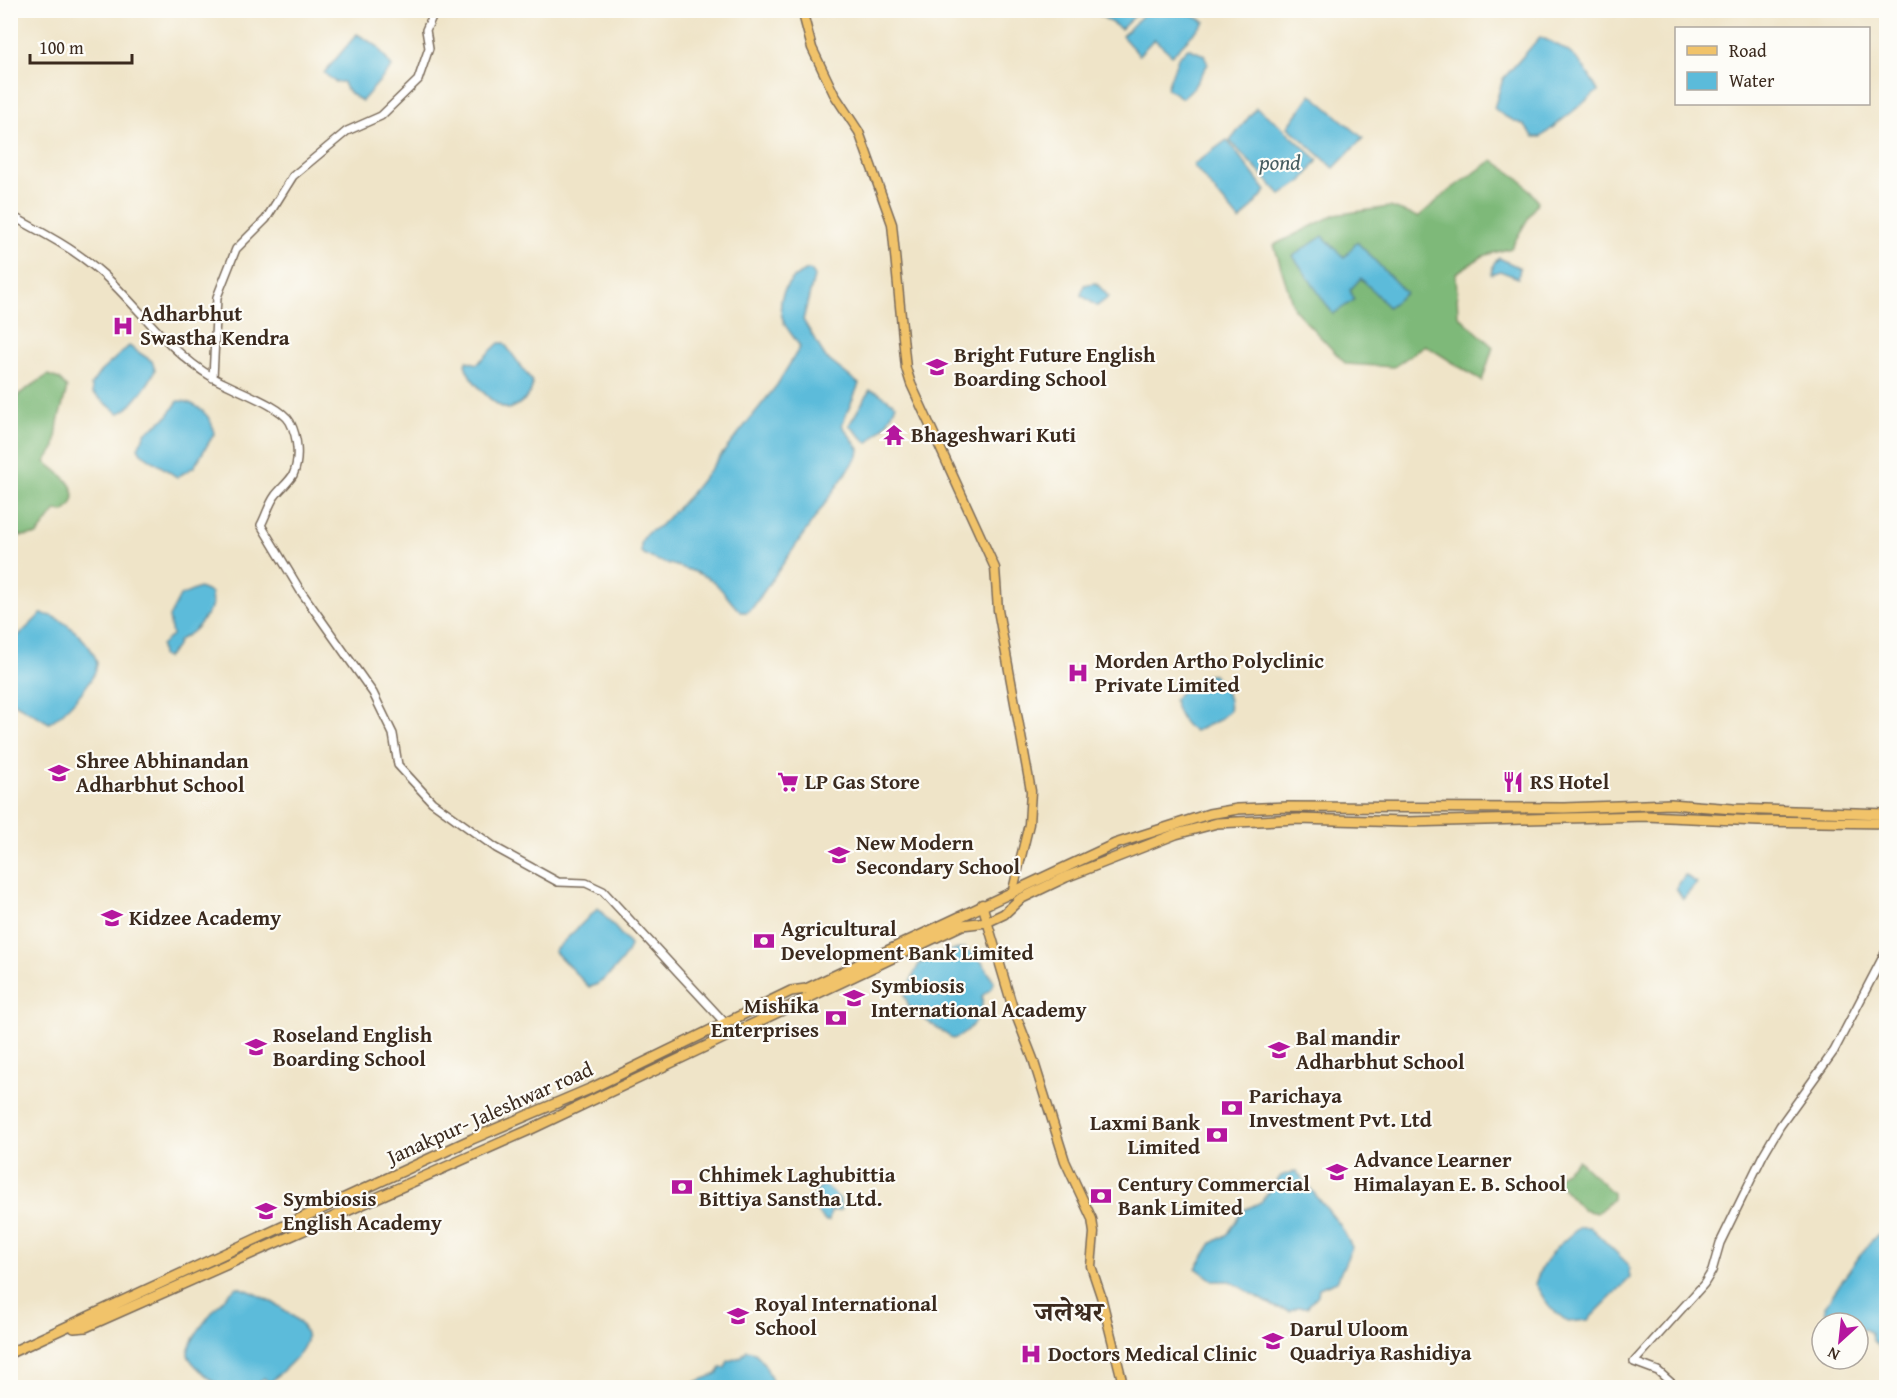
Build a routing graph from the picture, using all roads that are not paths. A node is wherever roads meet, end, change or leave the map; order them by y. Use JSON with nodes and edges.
{"nodes":[{"id":1,"x":435,"y":10,"type":"edge"},
{"id":2,"x":802,"y":10,"type":"edge"},
{"id":3,"x":10,"y":215,"type":"edge"},
{"id":4,"x":213,"y":378,"type":"junction"},
{"id":5,"x":1887,"y":814,"type":"edge"},
{"id":6,"x":1887,"y":823,"type":"edge"},
{"id":7,"x":1012,"y":894,"type":"junction"},
{"id":8,"x":982,"y":904,"type":"junction"},
{"id":9,"x":987,"y":922,"type":"junction"},
{"id":10,"x":1887,"y":951,"type":"edge"},
{"id":11,"x":726,"y":1024,"type":"junction"},
{"id":12,"x":69,"y":1328,"type":"junction"},
{"id":13,"x":10,"y":1353,"type":"edge"},
{"id":14,"x":1124,"y":1388,"type":"edge"},
{"id":15,"x":1677,"y":1388,"type":"edge"}],
"edges":[{"from":1,"to":4,"type":"street"},
{"from":2,"to":7,"type":"main road"},
{"from":3,"to":4,"type":"street"},
{"from":4,"to":11,"type":"street"},
{"from":5,"to":7,"type":"highway","name":"Janakpur- Jaleshwar road"},
{"from":6,"to":9,"type":"highway"},
{"from":7,"to":8,"type":"highway","name":"Janakpur- Jaleshwar road"},
{"from":8,"to":9,"type":"main road"},
{"from":8,"to":11,"type":"highway","name":"Janakpur- Jaleshwar road"},
{"from":9,"to":12,"type":"highway"},
{"from":9,"to":14,"type":"main road"},
{"from":10,"to":15,"type":"street"},
{"from":11,"to":12,"type":"highway","name":"Janakpur- Jaleshwar road"},
{"from":12,"to":13,"type":"highway","name":"Janakpur- Jaleshwar road"}]}
